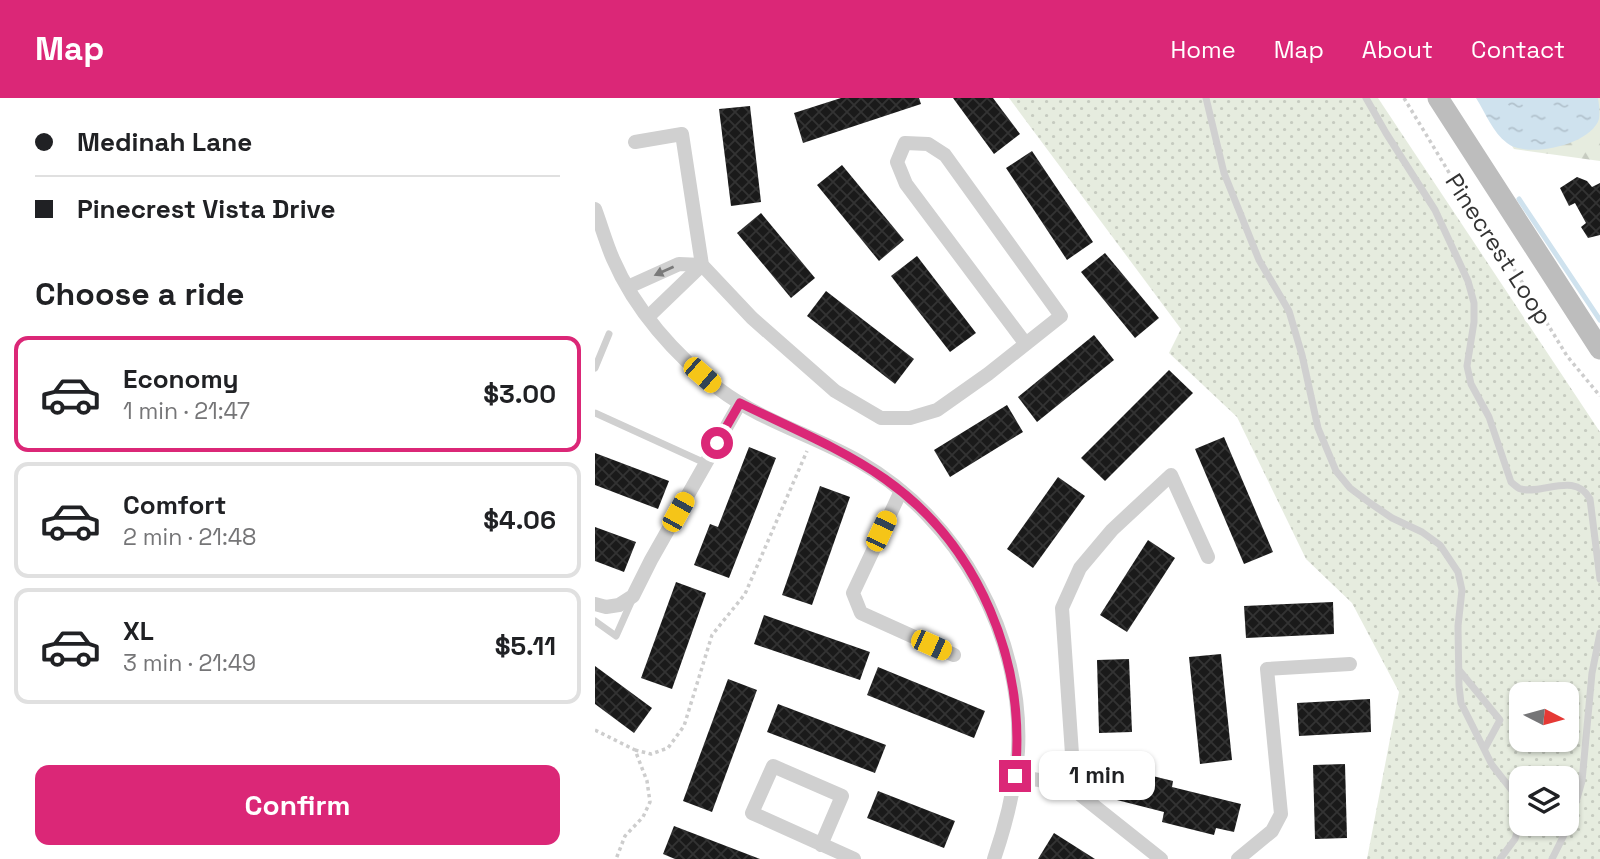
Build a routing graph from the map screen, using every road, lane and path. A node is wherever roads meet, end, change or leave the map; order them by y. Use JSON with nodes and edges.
{"nodes":[{"id":1,"x":1206,"y":98,"type":"edge"},
{"id":2,"x":1366,"y":98,"type":"edge"},
{"id":3,"x":1404,"y":98,"type":"edge"},
{"id":4,"x":1438,"y":98,"type":"edge"},
{"id":5,"x":635,"y":142,"type":"dead end"},
{"id":6,"x":595,"y":209,"type":"edge"},
{"id":7,"x":702,"y":265,"type":"junction"},
{"id":8,"x":628,"y":287,"type":"junction"},
{"id":9,"x":647,"y":317,"type":"junction"},
{"id":10,"x":609,"y":334,"type":"dead end"},
{"id":11,"x":1025,"y":343,"type":"junction"},
{"id":12,"x":1600,"y":349,"type":"edge"},
{"id":13,"x":595,"y":368,"type":"edge"},
{"id":14,"x":1600,"y":396,"type":"edge"},
{"id":15,"x":740,"y":403,"type":"junction"},
{"id":16,"x":595,"y":413,"type":"edge"},
{"id":17,"x":813,"y":438,"type":"junction"},
{"id":18,"x":705,"y":463,"type":"junction"},
{"id":19,"x":901,"y":491,"type":"junction"},
{"id":20,"x":1208,"y":557,"type":"dead end"},
{"id":21,"x":1600,"y":579,"type":"edge"},
{"id":22,"x":633,"y":596,"type":"junction"},
{"id":23,"x":595,"y":604,"type":"edge"},
{"id":24,"x":595,"y":621,"type":"edge"},
{"id":25,"x":1600,"y":633,"type":"edge"},
{"id":26,"x":954,"y":655,"type":"dead end"},
{"id":27,"x":1350,"y":664,"type":"dead end"},
{"id":28,"x":1459,"y":669,"type":"junction"},
{"id":29,"x":595,"y":730,"type":"edge"},
{"id":30,"x":1485,"y":748,"type":"junction"},
{"id":31,"x":635,"y":750,"type":"junction"},
{"id":32,"x":1015,"y":776,"type":"junction"},
{"id":33,"x":1068,"y":785,"type":"junction"},
{"id":34,"x":821,"y":845,"type":"junction"},
{"id":35,"x":618,"y":858,"type":"edge"},
{"id":36,"x":854,"y":859,"type":"edge"},
{"id":37,"x":994,"y":859,"type":"edge"},
{"id":38,"x":1161,"y":859,"type":"edge"},
{"id":39,"x":1238,"y":859,"type":"edge"},
{"id":40,"x":1500,"y":859,"type":"edge"},
{"id":41,"x":1552,"y":859,"type":"edge"}],
"edges":[{"from":1,"to":28,"type":"lane"},
{"from":2,"to":21,"type":"lane"},
{"from":3,"to":14,"type":"path","name":"Pinecrest Loop"},
{"from":4,"to":12,"type":"street"},
{"from":5,"to":7,"type":"street"},
{"from":6,"to":8,"type":"street"},
{"from":7,"to":8,"type":"street","one_way":true},
{"from":7,"to":9,"type":"street"},
{"from":7,"to":11,"type":"street"},
{"from":8,"to":9,"type":"street"},
{"from":9,"to":15,"type":"street"},
{"from":10,"to":13,"type":"lane"},
{"from":11,"to":11,"type":"street"},
{"from":15,"to":17,"type":"street"},
{"from":15,"to":18,"type":"street"},
{"from":16,"to":18,"type":"lane"},
{"from":17,"to":19,"type":"street"},
{"from":17,"to":31,"type":"path"},
{"from":18,"to":22,"type":"street"},
{"from":19,"to":26,"type":"street"},
{"from":19,"to":32,"type":"street"},
{"from":20,"to":33,"type":"street"},
{"from":22,"to":23,"type":"street"},
{"from":22,"to":24,"type":"lane"},
{"from":25,"to":41,"type":"lane"},
{"from":27,"to":39,"type":"street"},
{"from":28,"to":30,"type":"lane"},
{"from":28,"to":30,"type":"lane"},
{"from":29,"to":31,"type":"path"},
{"from":30,"to":40,"type":"lane"},
{"from":31,"to":35,"type":"path"},
{"from":32,"to":33,"type":"street"},
{"from":32,"to":37,"type":"street"},
{"from":33,"to":38,"type":"street"},
{"from":34,"to":34,"type":"street"},
{"from":34,"to":36,"type":"street"}]}
